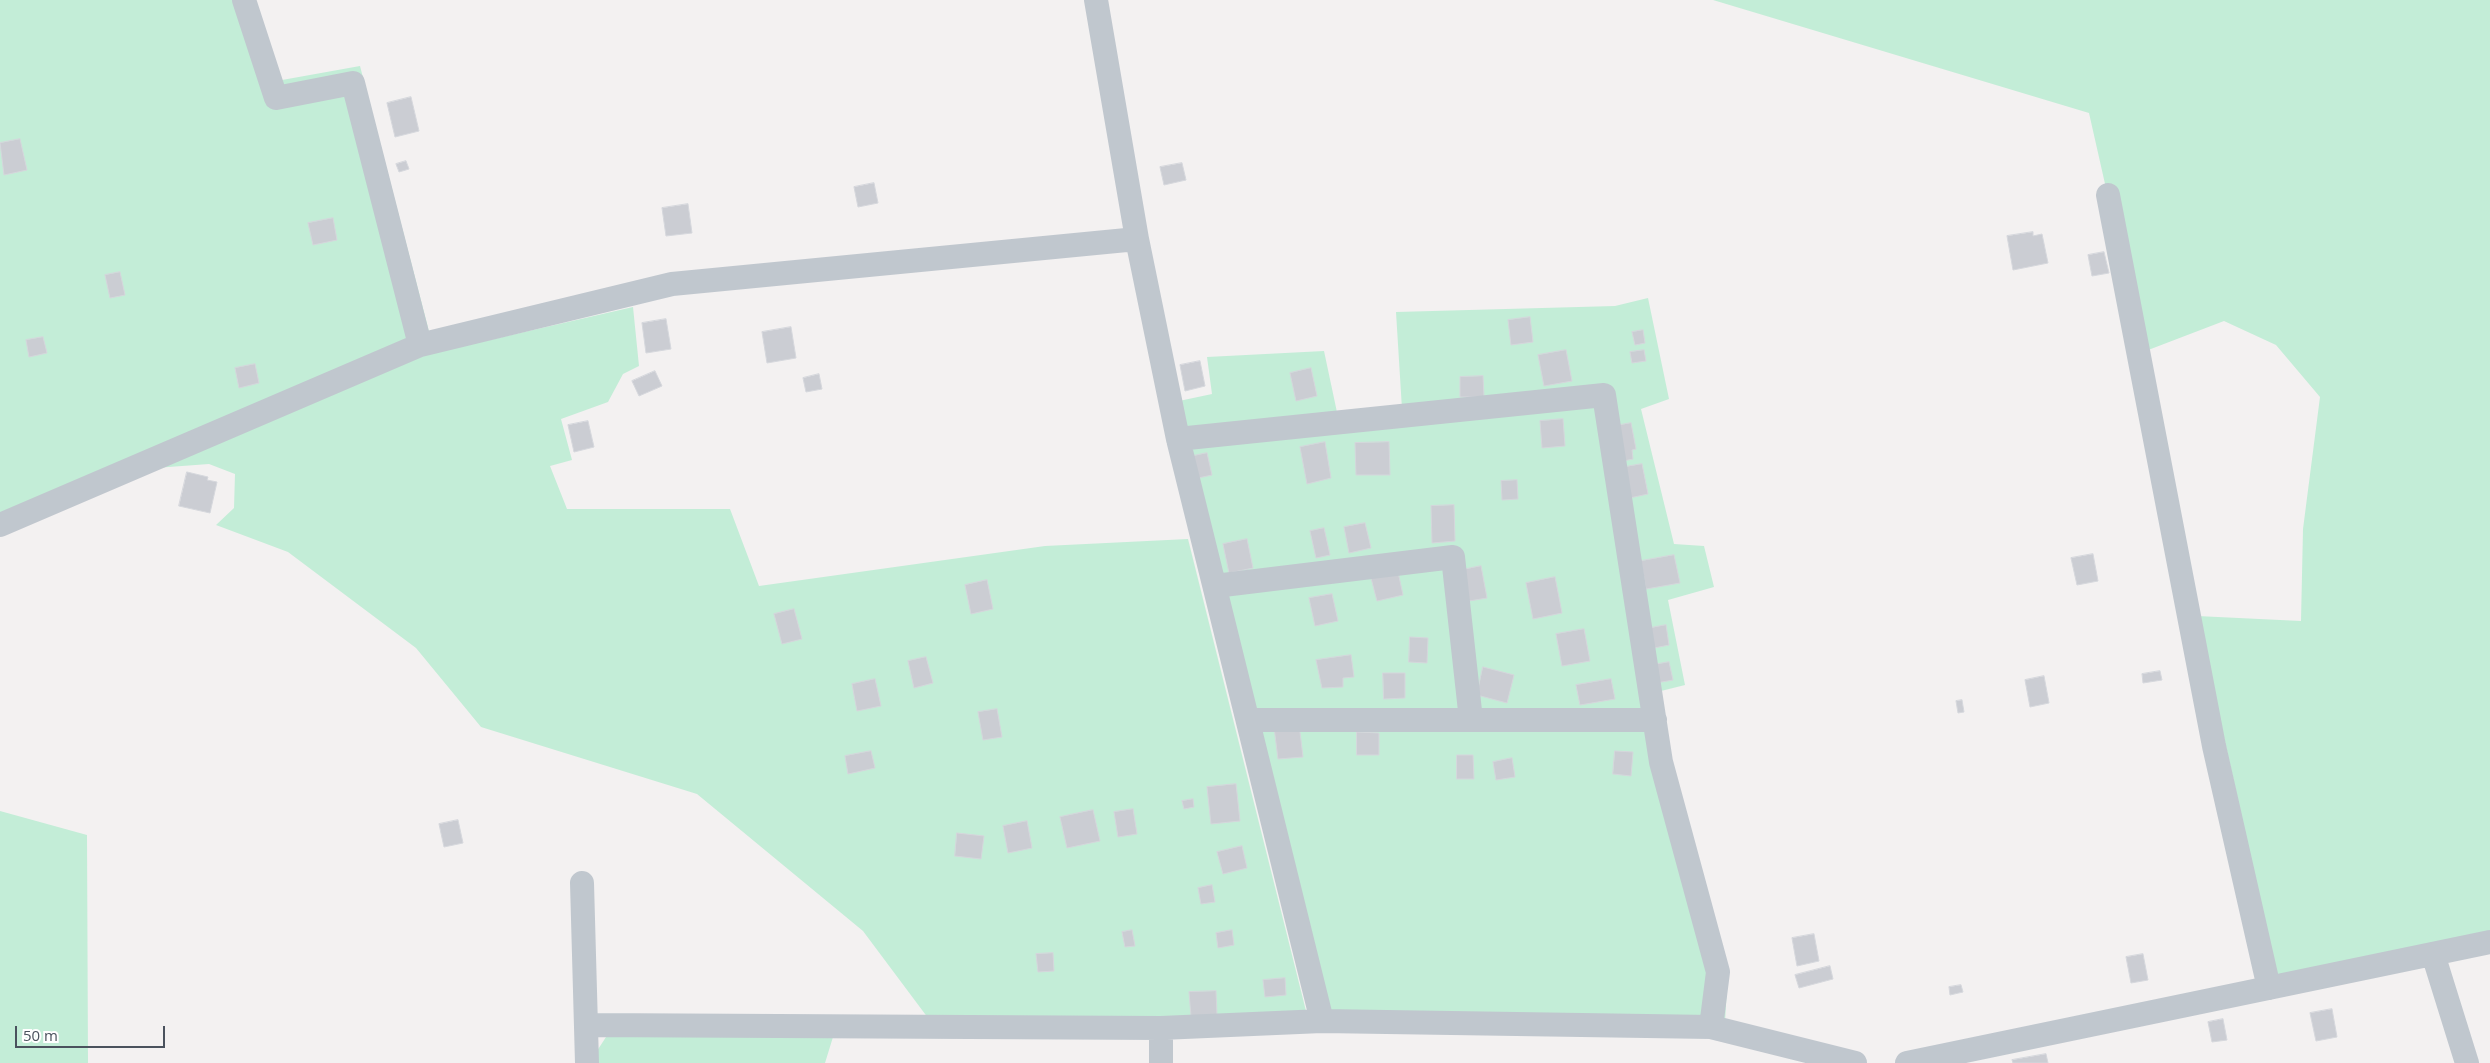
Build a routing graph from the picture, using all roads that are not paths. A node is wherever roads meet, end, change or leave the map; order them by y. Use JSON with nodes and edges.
{"nodes":[{"id":1,"x":244,"y":0,"type":"edge"},
{"id":2,"x":1096,"y":0,"type":"edge"},
{"id":3,"x":2108,"y":195,"type":"dead end"},
{"id":4,"x":1137,"y":239,"type":"junction"},
{"id":5,"x":420,"y":345,"type":"junction"},
{"id":6,"x":1178,"y":439,"type":"junction"},
{"id":7,"x":0,"y":525,"type":"edge"},
{"id":8,"x":1215,"y":586,"type":"junction"},
{"id":9,"x":1248,"y":720,"type":"junction"},
{"id":10,"x":1471,"y":720,"type":"junction"},
{"id":11,"x":1655,"y":720,"type":"junction"},
{"id":12,"x":582,"y":884,"type":"dead end"},
{"id":13,"x":2490,"y":942,"type":"edge"},
{"id":14,"x":2433,"y":954,"type":"junction"},
{"id":15,"x":2269,"y":988,"type":"junction"},
{"id":16,"x":1322,"y":1021,"type":"junction"},
{"id":17,"x":586,"y":1025,"type":"junction"},
{"id":18,"x":1711,"y":1027,"type":"junction"},
{"id":19,"x":1161,"y":1028,"type":"junction"},
{"id":20,"x":587,"y":1063,"type":"edge"},
{"id":21,"x":1161,"y":1063,"type":"edge"},
{"id":22,"x":1855,"y":1063,"type":"edge"},
{"id":23,"x":1908,"y":1063,"type":"edge"},
{"id":24,"x":2467,"y":1063,"type":"edge"}],
"edges":[{"from":1,"to":5,"type":"street"},
{"from":2,"to":4,"type":"street"},
{"from":3,"to":15,"type":"street"},
{"from":4,"to":5,"type":"street"},
{"from":4,"to":6,"type":"street"},
{"from":5,"to":7,"type":"street"},
{"from":6,"to":8,"type":"street"},
{"from":6,"to":11,"type":"street"},
{"from":8,"to":9,"type":"street"},
{"from":8,"to":10,"type":"street"},
{"from":9,"to":10,"type":"street"},
{"from":9,"to":16,"type":"street"},
{"from":10,"to":11,"type":"street"},
{"from":11,"to":18,"type":"street"},
{"from":12,"to":17,"type":"street"},
{"from":13,"to":14,"type":"street"},
{"from":14,"to":15,"type":"street"},
{"from":14,"to":24,"type":"street"},
{"from":15,"to":23,"type":"street"},
{"from":16,"to":18,"type":"street"},
{"from":16,"to":19,"type":"street"},
{"from":17,"to":19,"type":"street"},
{"from":17,"to":20,"type":"street"},
{"from":18,"to":22,"type":"street"},
{"from":19,"to":21,"type":"street"}]}
